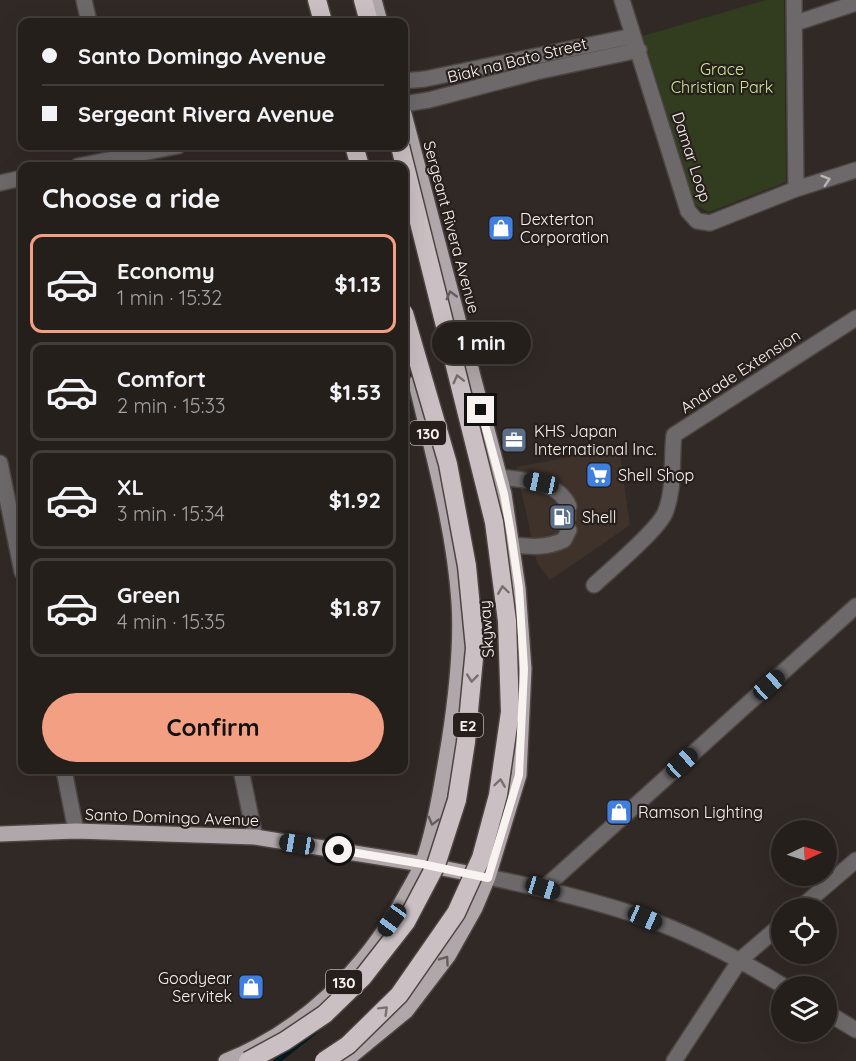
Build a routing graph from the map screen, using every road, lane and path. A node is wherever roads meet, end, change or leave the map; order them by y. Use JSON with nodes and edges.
{"nodes":[{"id":1,"x":84,"y":0,"type":"edge"},
{"id":2,"x":318,"y":0,"type":"edge"},
{"id":3,"x":324,"y":0,"type":"edge"},
{"id":4,"x":363,"y":0,"type":"edge"},
{"id":5,"x":374,"y":0,"type":"edge"},
{"id":6,"x":622,"y":0,"type":"edge"},
{"id":7,"x":794,"y":0,"type":"edge"},
{"id":8,"x":856,"y":3,"type":"edge"},
{"id":9,"x":87,"y":18,"type":"edge"},
{"id":10,"x":322,"y":18,"type":"edge"},
{"id":11,"x":329,"y":18,"type":"edge"},
{"id":12,"x":368,"y":18,"type":"edge"},
{"id":13,"x":379,"y":18,"type":"edge"},
{"id":14,"x":796,"y":23,"type":"junction"},
{"id":15,"x":633,"y":36,"type":"junction"},
{"id":16,"x":639,"y":50,"type":"junction"},
{"id":17,"x":408,"y":81,"type":"edge"},
{"id":18,"x":408,"y":103,"type":"edge"},
{"id":19,"x":408,"y":129,"type":"edge"},
{"id":20,"x":155,"y":150,"type":"edge"},
{"id":21,"x":116,"y":157,"type":"edge"},
{"id":22,"x":95,"y":162,"type":"edge"},
{"id":23,"x":856,"y":170,"type":"edge"},
{"id":24,"x":408,"y":178,"type":"edge"},
{"id":25,"x":18,"y":179,"type":"edge"},
{"id":26,"x":0,"y":183,"type":"edge"},
{"id":27,"x":796,"y":189,"type":"junction"},
{"id":28,"x":856,"y":318,"type":"edge"},
{"id":29,"x":408,"y":327,"type":"edge"},
{"id":30,"x":408,"y":348,"type":"edge"},
{"id":31,"x":0,"y":463,"type":"edge"},
{"id":32,"x":499,"y":477,"type":"junction"},
{"id":33,"x":569,"y":506,"type":"dead end"},
{"id":34,"x":6,"y":520,"type":"edge"},
{"id":35,"x":569,"y":530,"type":"dead end"},
{"id":36,"x":513,"y":545,"type":"junction"},
{"id":37,"x":18,"y":559,"type":"edge"},
{"id":38,"x":594,"y":585,"type":"dead end"},
{"id":39,"x":856,"y":606,"type":"edge"},
{"id":40,"x":65,"y":774,"type":"edge"},
{"id":41,"x":242,"y":774,"type":"edge"},
{"id":42,"x":76,"y":831,"type":"junction"},
{"id":43,"x":0,"y":834,"type":"edge"},
{"id":44,"x":255,"y":837,"type":"junction"},
{"id":45,"x":856,"y":860,"type":"edge"},
{"id":46,"x":422,"y":864,"type":"junction"},
{"id":47,"x":488,"y":878,"type":"junction"},
{"id":48,"x":543,"y":888,"type":"junction"},
{"id":49,"x":812,"y":898,"type":"edge"},
{"id":50,"x":771,"y":933,"type":"edge"},
{"id":51,"x":740,"y":960,"type":"junction"},
{"id":52,"x":771,"y":979,"type":"edge"},
{"id":53,"x":837,"y":1019,"type":"edge"},
{"id":54,"x":856,"y":1030,"type":"edge"},
{"id":55,"x":226,"y":1061,"type":"edge"},
{"id":56,"x":248,"y":1061,"type":"edge"},
{"id":57,"x":324,"y":1061,"type":"edge"},
{"id":58,"x":345,"y":1061,"type":"edge"},
{"id":59,"x":674,"y":1061,"type":"edge"}],
"edges":[{"from":1,"to":9,"type":"street"},
{"from":2,"to":10,"type":"highway"},
{"from":3,"to":11,"type":"main road"},
{"from":4,"to":12,"type":"highway"},
{"from":5,"to":13,"type":"main road"},
{"from":6,"to":15,"type":"street","name":"Damar Loop"},
{"from":7,"to":14,"type":"street"},
{"from":8,"to":14,"type":"street"},
{"from":14,"to":27,"type":"street"},
{"from":15,"to":16,"type":"street","name":"Damar Loop"},
{"from":15,"to":17,"type":"street","name":"Biak na Bato Street"},
{"from":16,"to":18,"type":"street","name":"Biak na Bato Street"},
{"from":16,"to":27,"type":"street","name":"Damar Loop"},
{"from":32,"to":19,"type":"main road","name":"Sergeant Rivera Avenue","one_way":true},
{"from":20,"to":21,"type":"street"},
{"from":21,"to":22,"type":"street"},
{"from":27,"to":23,"type":"street","one_way":true},
{"from":57,"to":24,"type":"highway","name":"Skyway","number":"E2","one_way":true,"bridge":true},
{"from":25,"to":26,"type":"street"},
{"from":28,"to":38,"type":"street","name":"Andrade Extension"},
{"from":29,"to":56,"type":"highway","name":"Skyway","number":"E2","one_way":true,"bridge":true},
{"from":30,"to":46,"type":"main road","number":"130","one_way":true},
{"from":31,"to":34,"type":"street"},
{"from":32,"to":33,"type":"street"},
{"from":32,"to":36,"type":"main road","name":"Sergeant Rivera Avenue"},
{"from":34,"to":37,"type":"street"},
{"from":35,"to":36,"type":"street"},
{"from":36,"to":47,"type":"main road","name":"Sergeant Rivera Avenue"},
{"from":39,"to":48,"type":"street"},
{"from":40,"to":42,"type":"street"},
{"from":41,"to":44,"type":"street"},
{"from":42,"to":43,"type":"main road","name":"Santo Domingo Avenue"},
{"from":42,"to":44,"type":"main road","name":"Santo Domingo Avenue"},
{"from":44,"to":46,"type":"main road","name":"Santo Domingo Avenue"},
{"from":45,"to":49,"type":"street"},
{"from":46,"to":47,"type":"main road","name":"Santo Domingo Avenue"},
{"from":46,"to":55,"type":"main road","number":"130"},
{"from":47,"to":48,"type":"street","name":"Santo Domingo Avenue"},
{"from":58,"to":47,"type":"main road","name":"Sergeant Rivera Avenue","one_way":true},
{"from":48,"to":51,"type":"street","name":"Santo Domingo Avenue"},
{"from":50,"to":51,"type":"street"},
{"from":51,"to":52,"type":"street","name":"Santo Domingo Avenue"},
{"from":51,"to":59,"type":"street"},
{"from":53,"to":54,"type":"street"}]}
